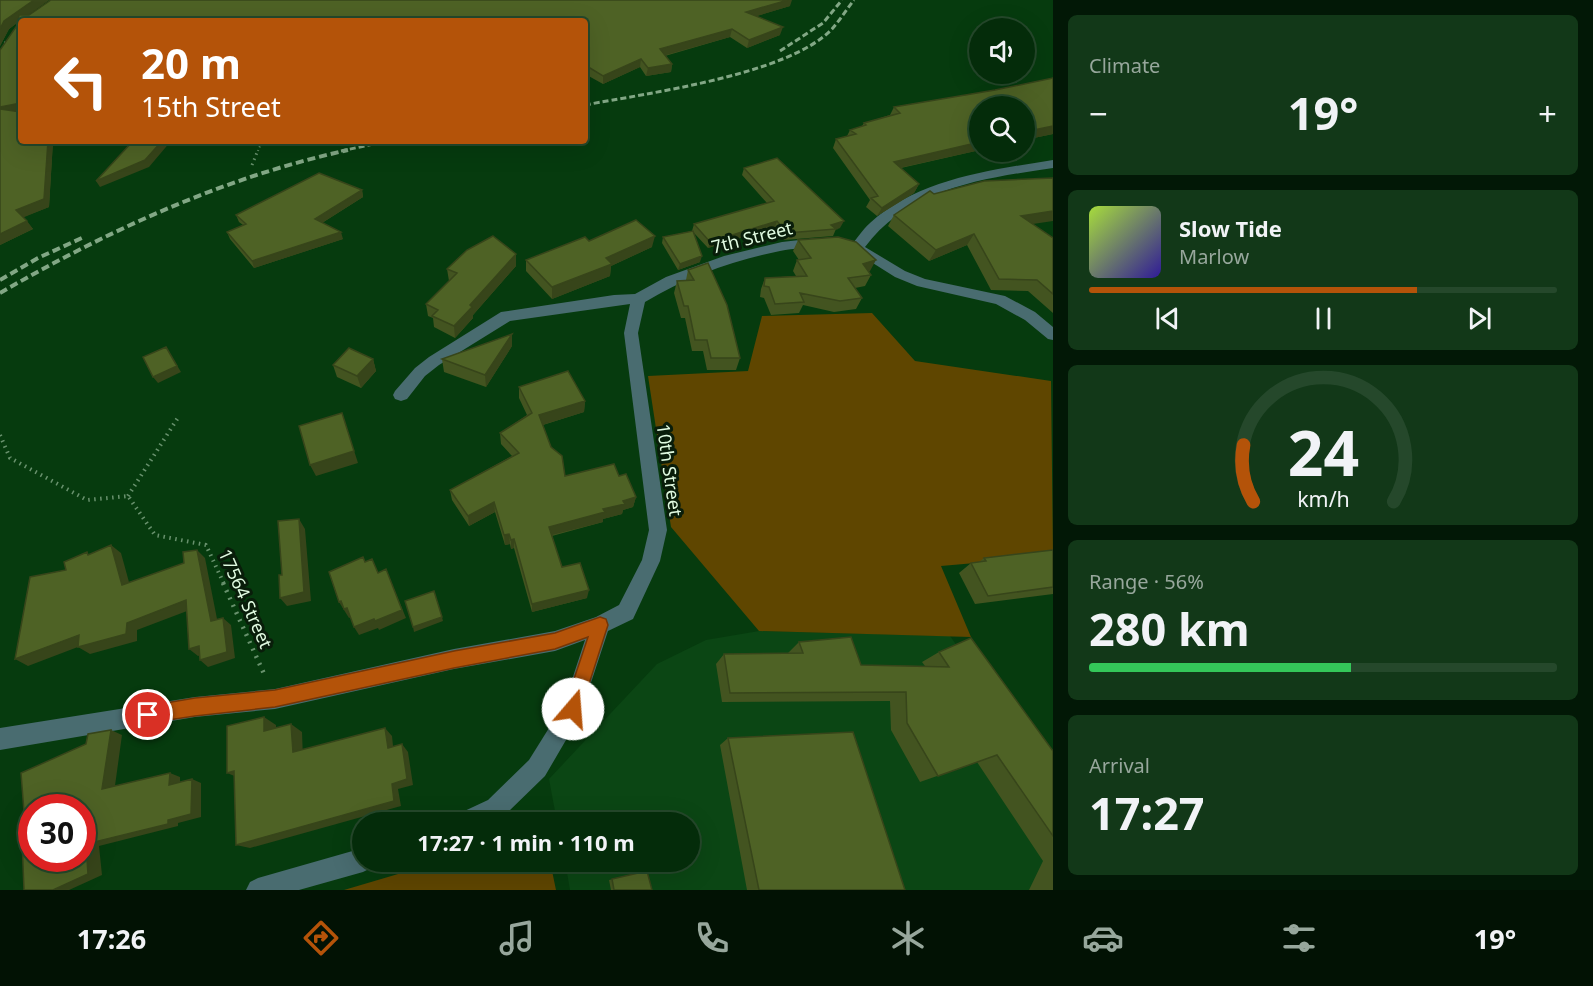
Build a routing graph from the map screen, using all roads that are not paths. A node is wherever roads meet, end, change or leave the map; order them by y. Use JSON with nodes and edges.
{"nodes":[{"id":1,"x":1053,"y":164,"type":"edge"},
{"id":2,"x":856,"y":248,"type":"junction"},
{"id":3,"x":638,"y":299,"type":"junction"},
{"id":4,"x":1053,"y":335,"type":"edge"},
{"id":5,"x":401,"y":395,"type":"dead end"},
{"id":6,"x":600,"y":625,"type":"junction"},
{"id":7,"x":0,"y":739,"type":"edge"},
{"id":8,"x":487,"y":812,"type":"edge"},
{"id":9,"x":352,"y":863,"type":"edge"},
{"id":10,"x":258,"y":890,"type":"edge"}],
"edges":[{"from":1,"to":2,"type":"street"},
{"from":2,"to":3,"type":"street","name":"7th Street"},
{"from":2,"to":4,"type":"street","name":"7th Street"},
{"from":3,"to":5,"type":"street","name":"7th Street"},
{"from":3,"to":6,"type":"street","name":"10th Street"},
{"from":6,"to":7,"type":"street","name":"10th Street"},
{"from":6,"to":8,"type":"street"},
{"from":9,"to":10,"type":"street"}]}
